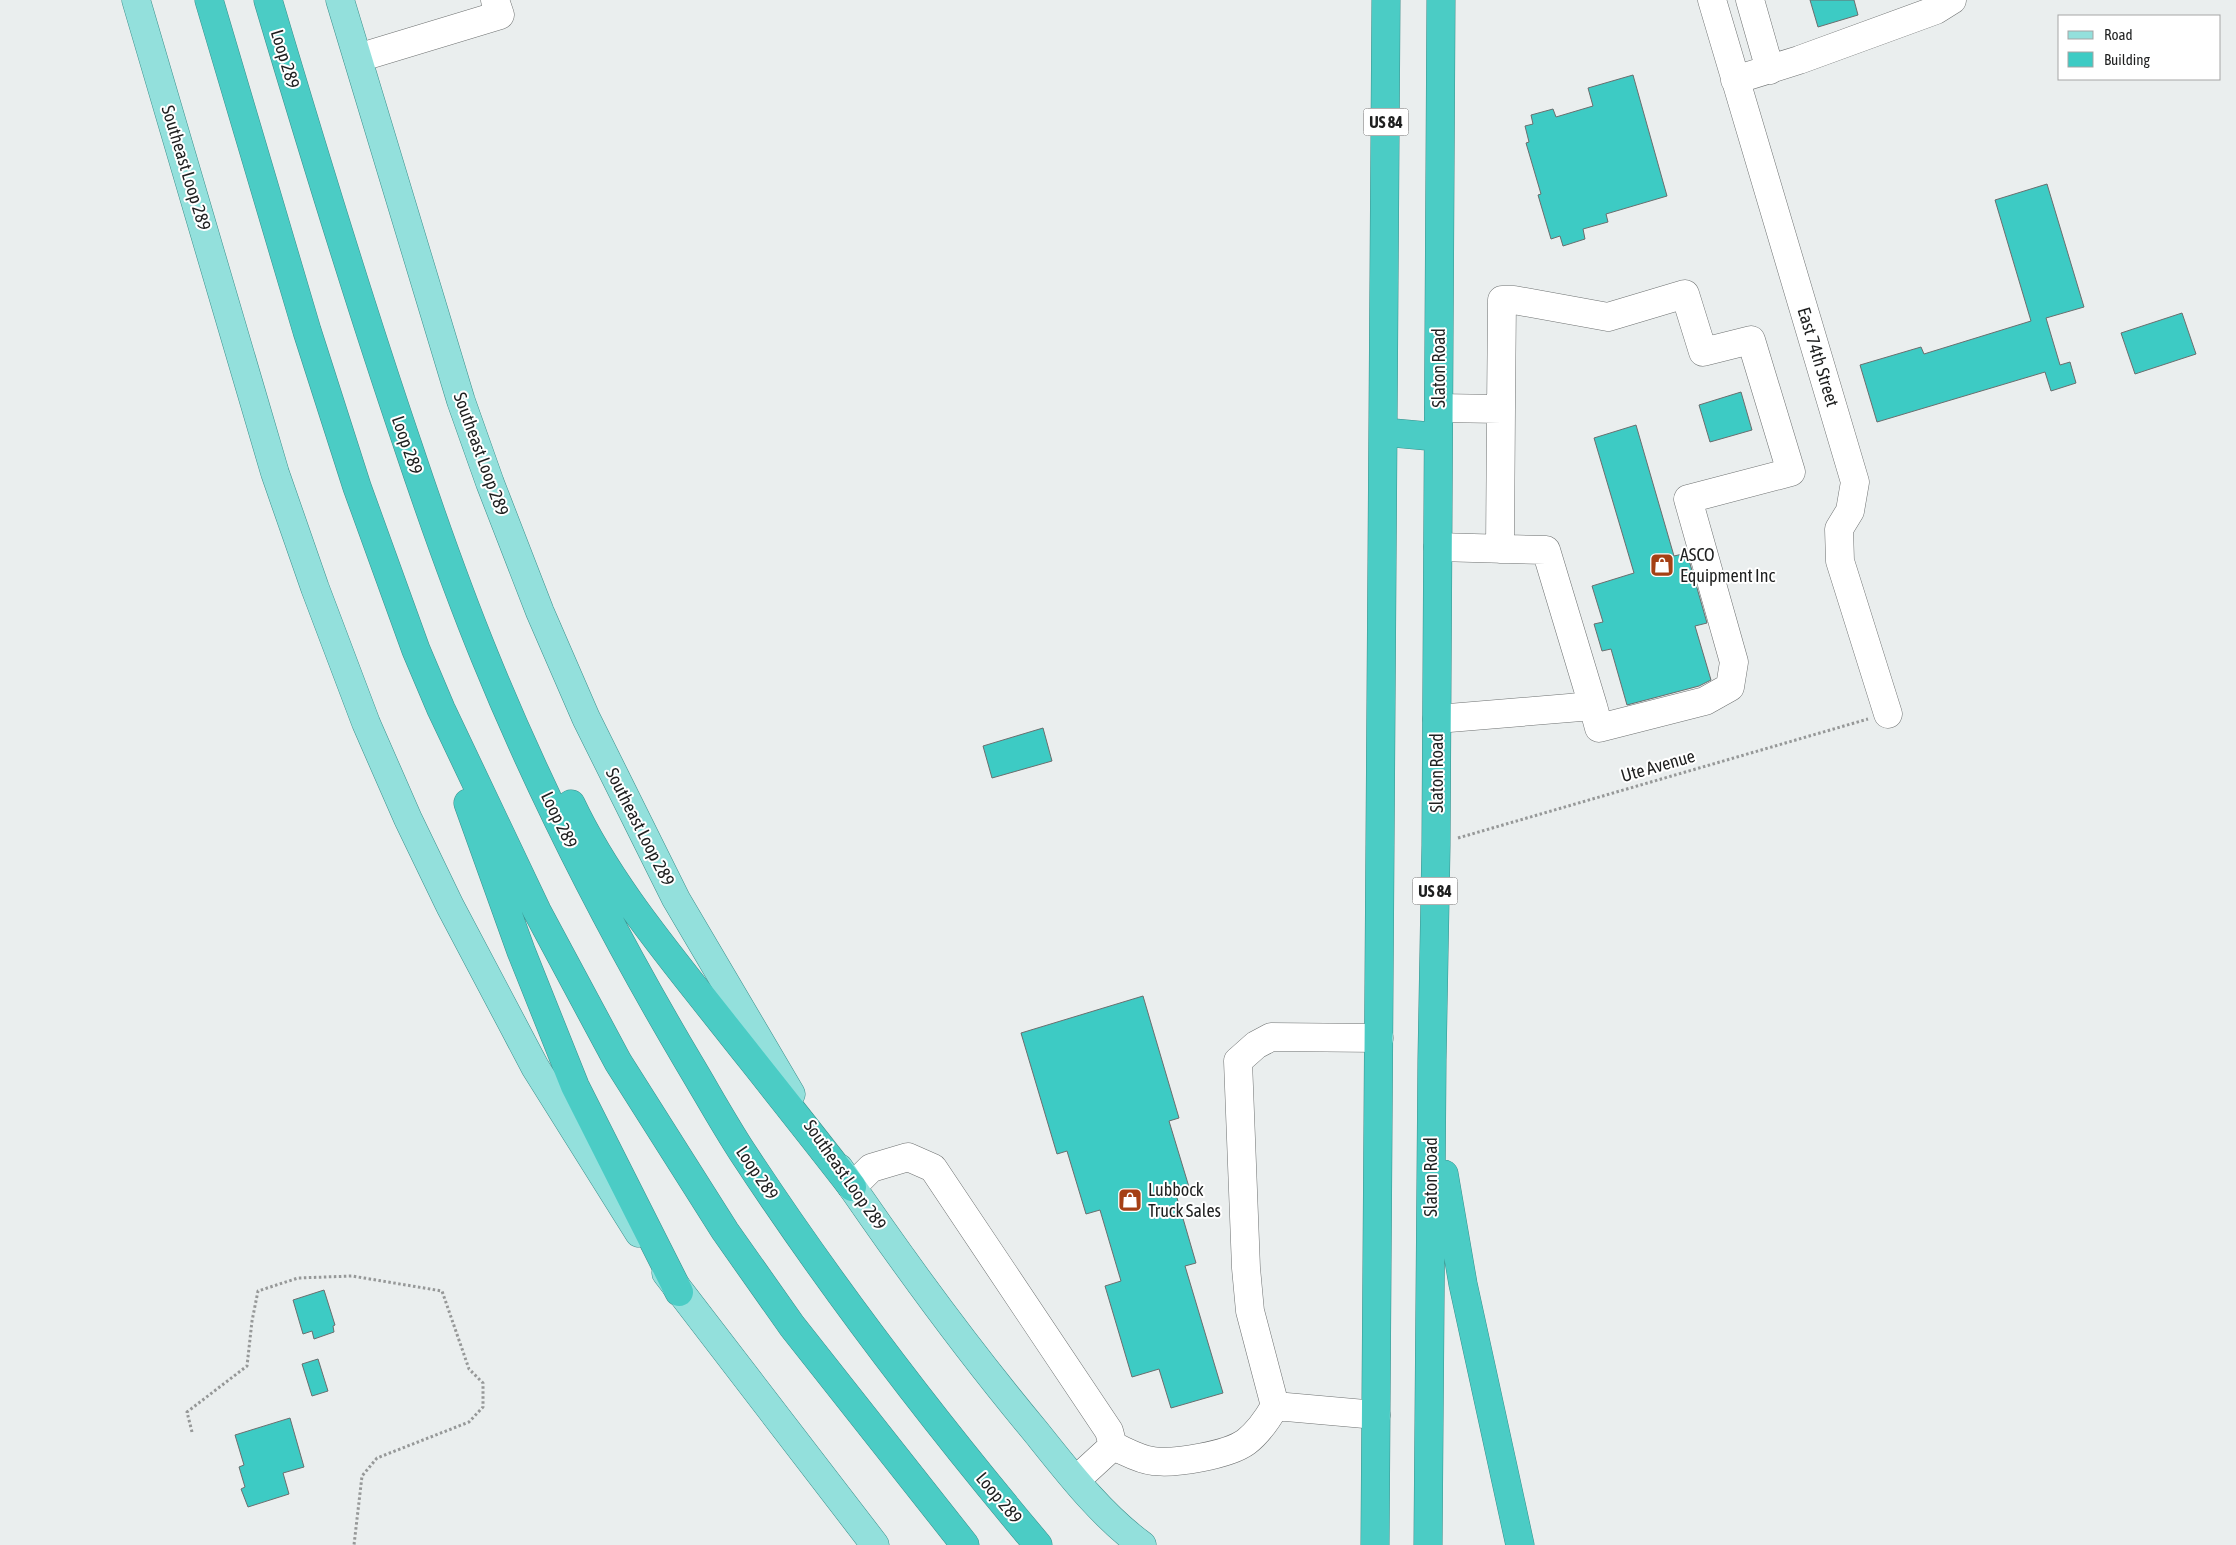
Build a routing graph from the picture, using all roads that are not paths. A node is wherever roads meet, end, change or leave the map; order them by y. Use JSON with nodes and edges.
{"nodes":[{"id":1,"x":136,"y":0,"type":"edge"},
{"id":2,"x":209,"y":0,"type":"edge"},
{"id":3,"x":268,"y":0,"type":"edge"},
{"id":4,"x":340,"y":0,"type":"edge"},
{"id":5,"x":495,"y":0,"type":"edge"},
{"id":6,"x":1386,"y":0,"type":"edge"},
{"id":7,"x":1441,"y":0,"type":"edge"},
{"id":8,"x":1712,"y":0,"type":"edge"},
{"id":9,"x":1750,"y":0,"type":"edge"},
{"id":10,"x":1952,"y":0,"type":"edge"},
{"id":11,"x":358,"y":58,"type":"junction"},
{"id":12,"x":1770,"y":70,"type":"junction"},
{"id":13,"x":1736,"y":80,"type":"junction"},
{"id":14,"x":380,"y":364,"type":"junction"},
{"id":15,"x":1439,"y":408,"type":"junction"},
{"id":16,"x":1502,"y":408,"type":"junction"},
{"id":17,"x":1383,"y":432,"type":"junction"},
{"id":18,"x":1438,"y":437,"type":"junction"},
{"id":19,"x":1438,"y":547,"type":"junction"},
{"id":20,"x":1500,"y":549,"type":"junction"},
{"id":21,"x":416,"y":650,"type":"junction"},
{"id":22,"x":1593,"y":706,"type":"junction"},
{"id":23,"x":1888,"y":714,"type":"road end"},
{"id":24,"x":1437,"y":719,"type":"junction"},
{"id":25,"x":1379,"y":1038,"type":"junction"},
{"id":26,"x":1432,"y":1060,"type":"junction"},
{"id":27,"x":852,"y":1187,"type":"junction"},
{"id":28,"x":679,"y":1292,"type":"junction"},
{"id":29,"x":1275,"y":1406,"type":"junction"},
{"id":30,"x":1376,"y":1415,"type":"junction"},
{"id":31,"x":1113,"y":1446,"type":"junction"},
{"id":32,"x":1076,"y":1480,"type":"junction"},
{"id":33,"x":875,"y":1545,"type":"edge"},
{"id":34,"x":965,"y":1545,"type":"edge"},
{"id":35,"x":1038,"y":1545,"type":"edge"},
{"id":36,"x":1142,"y":1545,"type":"edge"},
{"id":37,"x":1375,"y":1545,"type":"edge"},
{"id":38,"x":1428,"y":1545,"type":"edge"},
{"id":39,"x":1520,"y":1545,"type":"edge"}],
"edges":[{"from":1,"to":28,"type":"main road","name":"Southeast Loop 289"},
{"from":2,"to":21,"type":"highway"},
{"from":3,"to":14,"type":"highway","name":"Loop 289"},
{"from":4,"to":11,"type":"main road","name":"Southeast Loop 289"},
{"from":5,"to":11,"type":"street"},
{"from":6,"to":17,"type":"highway","number":"US 84"},
{"from":7,"to":15,"type":"highway","name":"Slaton Road","number":"US 84"},
{"from":8,"to":13,"type":"street","name":"East 74th Street"},
{"from":9,"to":12,"type":"street"},
{"from":10,"to":12,"type":"street"},
{"from":11,"to":27,"type":"main road","name":"Southeast Loop 289"},
{"from":12,"to":13,"type":"street"},
{"from":13,"to":23,"type":"street","name":"East 74th Street"},
{"from":14,"to":27,"type":"highway"},
{"from":14,"to":35,"type":"highway","name":"Loop 289"},
{"from":15,"to":16,"type":"street"},
{"from":15,"to":18,"type":"highway","name":"Slaton Road","number":"US 84"},
{"from":16,"to":20,"type":"street"},
{"from":16,"to":22,"type":"street"},
{"from":17,"to":18,"type":"highway"},
{"from":17,"to":25,"type":"highway","number":"US 84"},
{"from":18,"to":19,"type":"highway","name":"Slaton Road","number":"US 84"},
{"from":19,"to":20,"type":"street"},
{"from":19,"to":24,"type":"highway","name":"Slaton Road","number":"US 84"},
{"from":20,"to":22,"type":"street"},
{"from":21,"to":28,"type":"highway"},
{"from":21,"to":34,"type":"highway"},
{"from":22,"to":24,"type":"street"},
{"from":24,"to":26,"type":"highway","name":"Slaton Road","number":"US 84"},
{"from":25,"to":29,"type":"street"},
{"from":25,"to":30,"type":"highway","number":"US 84"},
{"from":26,"to":38,"type":"highway","name":"Slaton Road","number":"US 84"},
{"from":26,"to":39,"type":"highway"},
{"from":27,"to":31,"type":"street"},
{"from":27,"to":32,"type":"main road","name":"Southeast Loop 289"},
{"from":28,"to":33,"type":"main road","name":"Southeast Loop 289"},
{"from":29,"to":30,"type":"street"},
{"from":29,"to":31,"type":"street"},
{"from":30,"to":37,"type":"highway","number":"US 84"},
{"from":31,"to":32,"type":"street"},
{"from":32,"to":36,"type":"main road","name":"Southeast Loop 289"}]}
